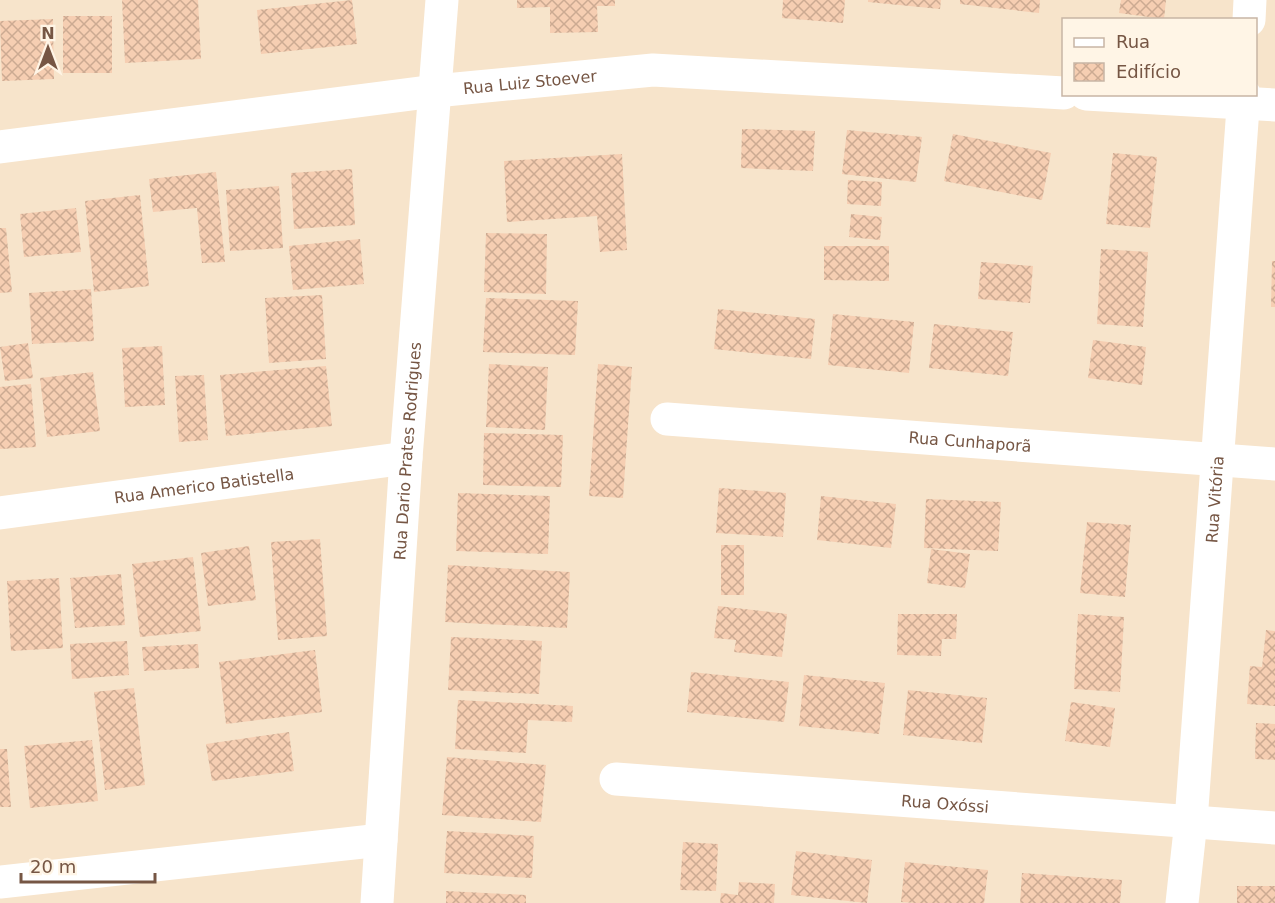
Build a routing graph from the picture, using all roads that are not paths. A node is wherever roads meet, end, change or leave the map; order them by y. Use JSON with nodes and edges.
{"nodes":[{"id":1,"x":442,"y":0,"type":"edge"},
{"id":2,"x":1250,"y":0,"type":"edge"},
{"id":3,"x":1249,"y":18,"type":"edge"},
{"id":4,"x":435,"y":90,"type":"junction"},
{"id":5,"x":1062,"y":93,"type":"edge"},
{"id":6,"x":1149,"y":96,"type":"edge"},
{"id":7,"x":1243,"y":99,"type":"edge"},
{"id":8,"x":1275,"y":105,"type":"edge"},
{"id":9,"x":0,"y":147,"type":"edge"},
{"id":10,"x":667,"y":418,"type":"dead end"},
{"id":11,"x":406,"y":458,"type":"junction"},
{"id":12,"x":1217,"y":460,"type":"junction"},
{"id":13,"x":1275,"y":464,"type":"edge"},
{"id":14,"x":0,"y":513,"type":"edge"},
{"id":15,"x":616,"y":779,"type":"dead end"},
{"id":16,"x":1191,"y":821,"type":"junction"},
{"id":17,"x":1275,"y":828,"type":"edge"},
{"id":18,"x":381,"y":840,"type":"junction"},
{"id":19,"x":0,"y":882,"type":"edge"},
{"id":20,"x":377,"y":903,"type":"edge"},
{"id":21,"x":1182,"y":903,"type":"edge"}],
"edges":[{"from":1,"to":4,"type":"street","name":"Rua Dario Prates Rodrigues"},
{"from":2,"to":3,"type":"street"},
{"from":4,"to":5,"type":"street","name":"Rua Luiz Stoever"},
{"from":4,"to":9,"type":"street","name":"Rua Luiz Stoever"},
{"from":4,"to":11,"type":"street","name":"Rua Dario Prates Rodrigues"},
{"from":6,"to":7,"type":"street"},
{"from":7,"to":8,"type":"street"},
{"from":7,"to":12,"type":"street","name":"Rua Vitória"},
{"from":10,"to":12,"type":"street","name":"Rua Cunhaporã"},
{"from":11,"to":14,"type":"street","name":"Rua Americo Batistella"},
{"from":11,"to":18,"type":"street","name":"Rua Dario Prates Rodrigues"},
{"from":12,"to":13,"type":"street","name":"Rua Cunhaporã"},
{"from":12,"to":16,"type":"street","name":"Rua Vitória"},
{"from":15,"to":16,"type":"street","name":"Rua Oxóssi"},
{"from":16,"to":17,"type":"street","name":"Rua Oxóssi"},
{"from":16,"to":21,"type":"street","name":"Rua Vitória"},
{"from":18,"to":19,"type":"street"},
{"from":18,"to":20,"type":"street","name":"Rua Dario Prates Rodrigues"}]}
